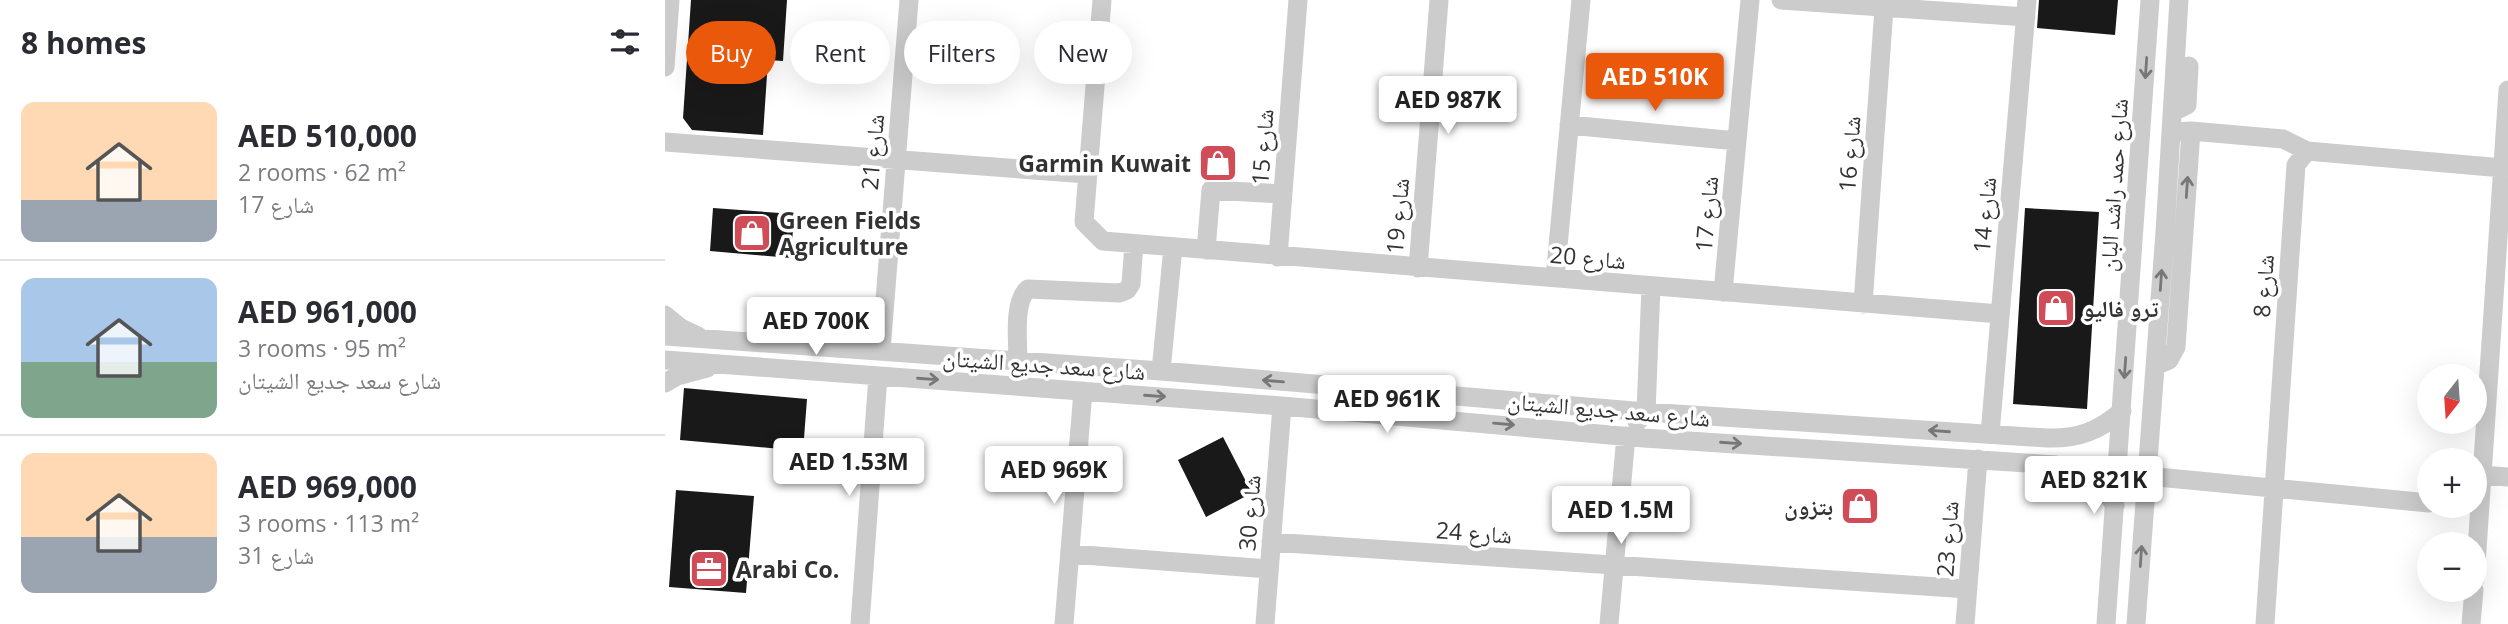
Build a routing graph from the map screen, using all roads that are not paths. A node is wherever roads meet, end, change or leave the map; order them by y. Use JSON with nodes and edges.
{"nodes":[{"id":1,"x":670,"y":0,"type":"edge"},
{"id":2,"x":909,"y":0,"type":"edge"},
{"id":3,"x":1101,"y":0,"type":"edge"},
{"id":4,"x":1297,"y":0,"type":"edge"},
{"id":5,"x":1439,"y":0,"type":"edge"},
{"id":6,"x":1581,"y":0,"type":"edge"},
{"id":7,"x":1750,"y":0,"type":"edge"},
{"id":8,"x":1780,"y":0,"type":"edge"},
{"id":9,"x":2150,"y":0,"type":"edge"},
{"id":10,"x":2179,"y":0,"type":"edge"},
{"id":11,"x":2190,"y":0,"type":"edge"},
{"id":12,"x":1884,"y":8,"type":"junction"},
{"id":13,"x":2026,"y":9,"type":"edge"},
{"id":14,"x":2177,"y":44,"type":"junction"},
{"id":15,"x":665,"y":67,"type":"edge"},
{"id":16,"x":2508,"y":90,"type":"edge"},
{"id":17,"x":1569,"y":125,"type":"junction"},
{"id":18,"x":2181,"y":131,"type":"junction"},
{"id":19,"x":1737,"y":141,"type":"junction"},
{"id":20,"x":665,"y":142,"type":"edge"},
{"id":21,"x":2307,"y":151,"type":"junction"},
{"id":22,"x":897,"y":159,"type":"junction"},
{"id":23,"x":2503,"y":168,"type":"junction"},
{"id":24,"x":1087,"y":174,"type":"junction"},
{"id":25,"x":2169,"y":175,"type":"junction"},
{"id":26,"x":2138,"y":181,"type":"junction"},
{"id":27,"x":1283,"y":194,"type":"junction"},
{"id":28,"x":1134,"y":244,"type":"junction"},
{"id":29,"x":1173,"y":247,"type":"junction"},
{"id":30,"x":1206,"y":250,"type":"junction"},
{"id":31,"x":1278,"y":257,"type":"junction"},
{"id":32,"x":1417,"y":268,"type":"junction"},
{"id":33,"x":1555,"y":278,"type":"junction"},
{"id":34,"x":1651,"y":286,"type":"junction"},
{"id":35,"x":1723,"y":292,"type":"junction"},
{"id":36,"x":1863,"y":304,"type":"junction"},
{"id":37,"x":2000,"y":314,"type":"junction"},
{"id":38,"x":665,"y":315,"type":"edge"},
{"id":39,"x":665,"y":336,"type":"edge"},
{"id":40,"x":705,"y":339,"type":"junction"},
{"id":41,"x":791,"y":344,"type":"junction"},
{"id":42,"x":850,"y":348,"type":"junction"},
{"id":43,"x":881,"y":350,"type":"junction"},
{"id":44,"x":665,"y":360,"type":"edge"},
{"id":45,"x":1017,"y":361,"type":"junction"},
{"id":46,"x":720,"y":364,"type":"junction"},
{"id":47,"x":2155,"y":366,"type":"junction"},
{"id":48,"x":787,"y":369,"type":"junction"},
{"id":49,"x":1161,"y":371,"type":"junction"},
{"id":50,"x":847,"y":373,"type":"junction"},
{"id":51,"x":878,"y":376,"type":"junction"},
{"id":52,"x":665,"y":383,"type":"edge"},
{"id":53,"x":1083,"y":391,"type":"junction"},
{"id":54,"x":1282,"y":406,"type":"junction"},
{"id":55,"x":1603,"y":408,"type":"junction"},
{"id":56,"x":2122,"y":411,"type":"junction"},
{"id":57,"x":1646,"y":412,"type":"junction"},
{"id":58,"x":1600,"y":433,"type":"junction"},
{"id":59,"x":1990,"y":434,"type":"junction"},
{"id":60,"x":1635,"y":437,"type":"junction"},
{"id":61,"x":2047,"y":438,"type":"junction"},
{"id":62,"x":2483,"y":448,"type":"edge"},
{"id":63,"x":1977,"y":459,"type":"junction"},
{"id":64,"x":2046,"y":464,"type":"junction"},
{"id":65,"x":2487,"y":475,"type":"edge"},
{"id":66,"x":2147,"y":476,"type":"junction"},
{"id":67,"x":2508,"y":477,"type":"edge"},
{"id":68,"x":2274,"y":490,"type":"junction"},
{"id":69,"x":2417,"y":502,"type":"edge"},
{"id":70,"x":2115,"y":506,"type":"junction"},
{"id":71,"x":1271,"y":542,"type":"junction"},
{"id":72,"x":1070,"y":554,"type":"junction"},
{"id":73,"x":1615,"y":566,"type":"junction"},
{"id":74,"x":1269,"y":569,"type":"junction"},
{"id":75,"x":1968,"y":589,"type":"junction"},
{"id":76,"x":2473,"y":602,"type":"edge"},
{"id":77,"x":860,"y":624,"type":"edge"},
{"id":78,"x":1064,"y":624,"type":"edge"},
{"id":79,"x":1265,"y":624,"type":"edge"},
{"id":80,"x":1609,"y":624,"type":"edge"},
{"id":81,"x":1965,"y":624,"type":"edge"},
{"id":82,"x":2106,"y":624,"type":"edge"},
{"id":83,"x":2136,"y":624,"type":"edge"},
{"id":84,"x":2265,"y":624,"type":"edge"},
{"id":85,"x":2472,"y":624,"type":"edge"}],
"edges":[{"from":1,"to":15,"type":"street"},
{"from":2,"to":22,"type":"street","name":"شارع 21"},
{"from":3,"to":24,"type":"street","name":"شارع 20"},
{"from":4,"to":27,"type":"street","name":"شارع 15"},
{"from":5,"to":32,"type":"street","name":"شارع 19"},
{"from":6,"to":17,"type":"street"},
{"from":7,"to":19,"type":"street","name":"شارع 17"},
{"from":8,"to":12,"type":"street"},
{"from":9,"to":26,"type":"street","name":"شارع حمد راشد البان","one_way":true},
{"from":10,"to":14,"type":"street"},
{"from":11,"to":14,"type":"street"},
{"from":12,"to":13,"type":"street"},
{"from":12,"to":36,"type":"street","name":"شارع 16"},
{"from":13,"to":37,"type":"street","name":"شارع 14"},
{"from":14,"to":18,"type":"street"},
{"from":16,"to":23,"type":"street"},
{"from":17,"to":19,"type":"street"},
{"from":17,"to":33,"type":"street"},
{"from":18,"to":21,"type":"street"},
{"from":18,"to":25,"type":"street"},
{"from":47,"to":18,"type":"street","one_way":true},
{"from":19,"to":35,"type":"street","name":"شارع 17"},
{"from":20,"to":22,"type":"street"},
{"from":21,"to":23,"type":"street"},
{"from":21,"to":68,"type":"street","name":"شارع 8"},
{"from":22,"to":24,"type":"street"},
{"from":22,"to":43,"type":"street","name":"شارع 21"},
{"from":23,"to":62,"type":"street"},
{"from":24,"to":28,"type":"street","name":"شارع 20"},
{"from":25,"to":26,"type":"street"},
{"from":47,"to":25,"type":"street","one_way":true},
{"from":26,"to":56,"type":"street","name":"شارع حمد راشد البان","one_way":true},
{"from":27,"to":30,"type":"street"},
{"from":27,"to":31,"type":"street","name":"شارع 15"},
{"from":28,"to":29,"type":"street","name":"شارع 20"},
{"from":28,"to":45,"type":"street"},
{"from":29,"to":30,"type":"street","name":"شارع 20"},
{"from":29,"to":49,"type":"street"},
{"from":30,"to":31,"type":"street","name":"شارع 20"},
{"from":31,"to":32,"type":"street","name":"شارع 20"},
{"from":32,"to":33,"type":"street","name":"شارع 20"},
{"from":33,"to":34,"type":"street","name":"شارع 20"},
{"from":34,"to":35,"type":"street","name":"شارع 20"},
{"from":34,"to":57,"type":"street"},
{"from":35,"to":36,"type":"street","name":"شارع 20"},
{"from":36,"to":37,"type":"street","name":"شارع 20"},
{"from":37,"to":59,"type":"street","name":"شارع 14"},
{"from":38,"to":40,"type":"street"},
{"from":39,"to":40,"type":"street","name":"شارع سعد جديع الشيتان"},
{"from":40,"to":41,"type":"street","name":"شارع سعد جديع الشيتان"},
{"from":41,"to":42,"type":"street","name":"شارع سعد جديع الشيتان"},
{"from":41,"to":48,"type":"street"},
{"from":42,"to":43,"type":"street","name":"شارع سعد جديع الشيتان"},
{"from":42,"to":50,"type":"street"},
{"from":43,"to":45,"type":"street","name":"شارع سعد جديع الشيتان"},
{"from":44,"to":46,"type":"street","name":"شارع سعد جديع الشيتان"},
{"from":45,"to":49,"type":"street","name":"شارع سعد جديع الشيتان"},
{"from":46,"to":48,"type":"street","name":"شارع سعد جديع الشيتان"},
{"from":46,"to":52,"type":"street"},
{"from":47,"to":66,"type":"street"},
{"from":48,"to":50,"type":"street","name":"شارع سعد جديع الشيتان"},
{"from":55,"to":49,"type":"street","name":"شارع سعد جديع الشيتان","one_way":true},
{"from":50,"to":51,"type":"street","name":"شارع سعد جديع الشيتان"},
{"from":51,"to":53,"type":"street","name":"شارع سعد جديع الشيتان","one_way":true},
{"from":51,"to":77,"type":"street"},
{"from":53,"to":54,"type":"street","name":"شارع سعد جديع الشيتان","one_way":true},
{"from":53,"to":72,"type":"street"},
{"from":54,"to":58,"type":"street","name":"شارع سعد جديع الشيتان","one_way":true},
{"from":54,"to":71,"type":"street","name":"شارع 30"},
{"from":55,"to":57,"type":"street","name":"شارع سعد جديع الشيتان"},
{"from":55,"to":58,"type":"street"},
{"from":56,"to":61,"type":"street","name":"شارع سعد جديع الشيتان"},
{"from":56,"to":70,"type":"street","name":"شارع حمد راشد البان"},
{"from":59,"to":57,"type":"street","name":"شارع سعد جديع الشيتان","one_way":true},
{"from":57,"to":60,"type":"street"},
{"from":58,"to":60,"type":"street","name":"شارع سعد جديع الشيتان"},
{"from":59,"to":61,"type":"street","name":"شارع سعد جديع الشيتان"},
{"from":60,"to":63,"type":"street","name":"شارع سعد جديع الشيتان","one_way":true},
{"from":60,"to":73,"type":"street"},
{"from":61,"to":64,"type":"street"},
{"from":63,"to":64,"type":"street","name":"شارع سعد جديع الشيتان"},
{"from":63,"to":75,"type":"street","name":"شارع 23"},
{"from":64,"to":70,"type":"street","name":"شارع سعد جديع الشيتان"},
{"from":65,"to":67,"type":"street"},
{"from":66,"to":68,"type":"street"},
{"from":83,"to":66,"type":"street","one_way":true},
{"from":68,"to":69,"type":"street"},
{"from":68,"to":84,"type":"street","name":"شارع 8"},
{"from":70,"to":82,"type":"street","name":"شارع حمد راشد البان"},
{"from":71,"to":73,"type":"street","name":"شارع 24"},
{"from":71,"to":74,"type":"street","name":"شارع 30"},
{"from":72,"to":74,"type":"street"},
{"from":72,"to":78,"type":"street"},
{"from":73,"to":75,"type":"street","name":"شارع 24"},
{"from":73,"to":80,"type":"street"},
{"from":74,"to":79,"type":"street","name":"شارع 30"},
{"from":75,"to":81,"type":"street","name":"شارع 23"},
{"from":76,"to":85,"type":"street"}]}
